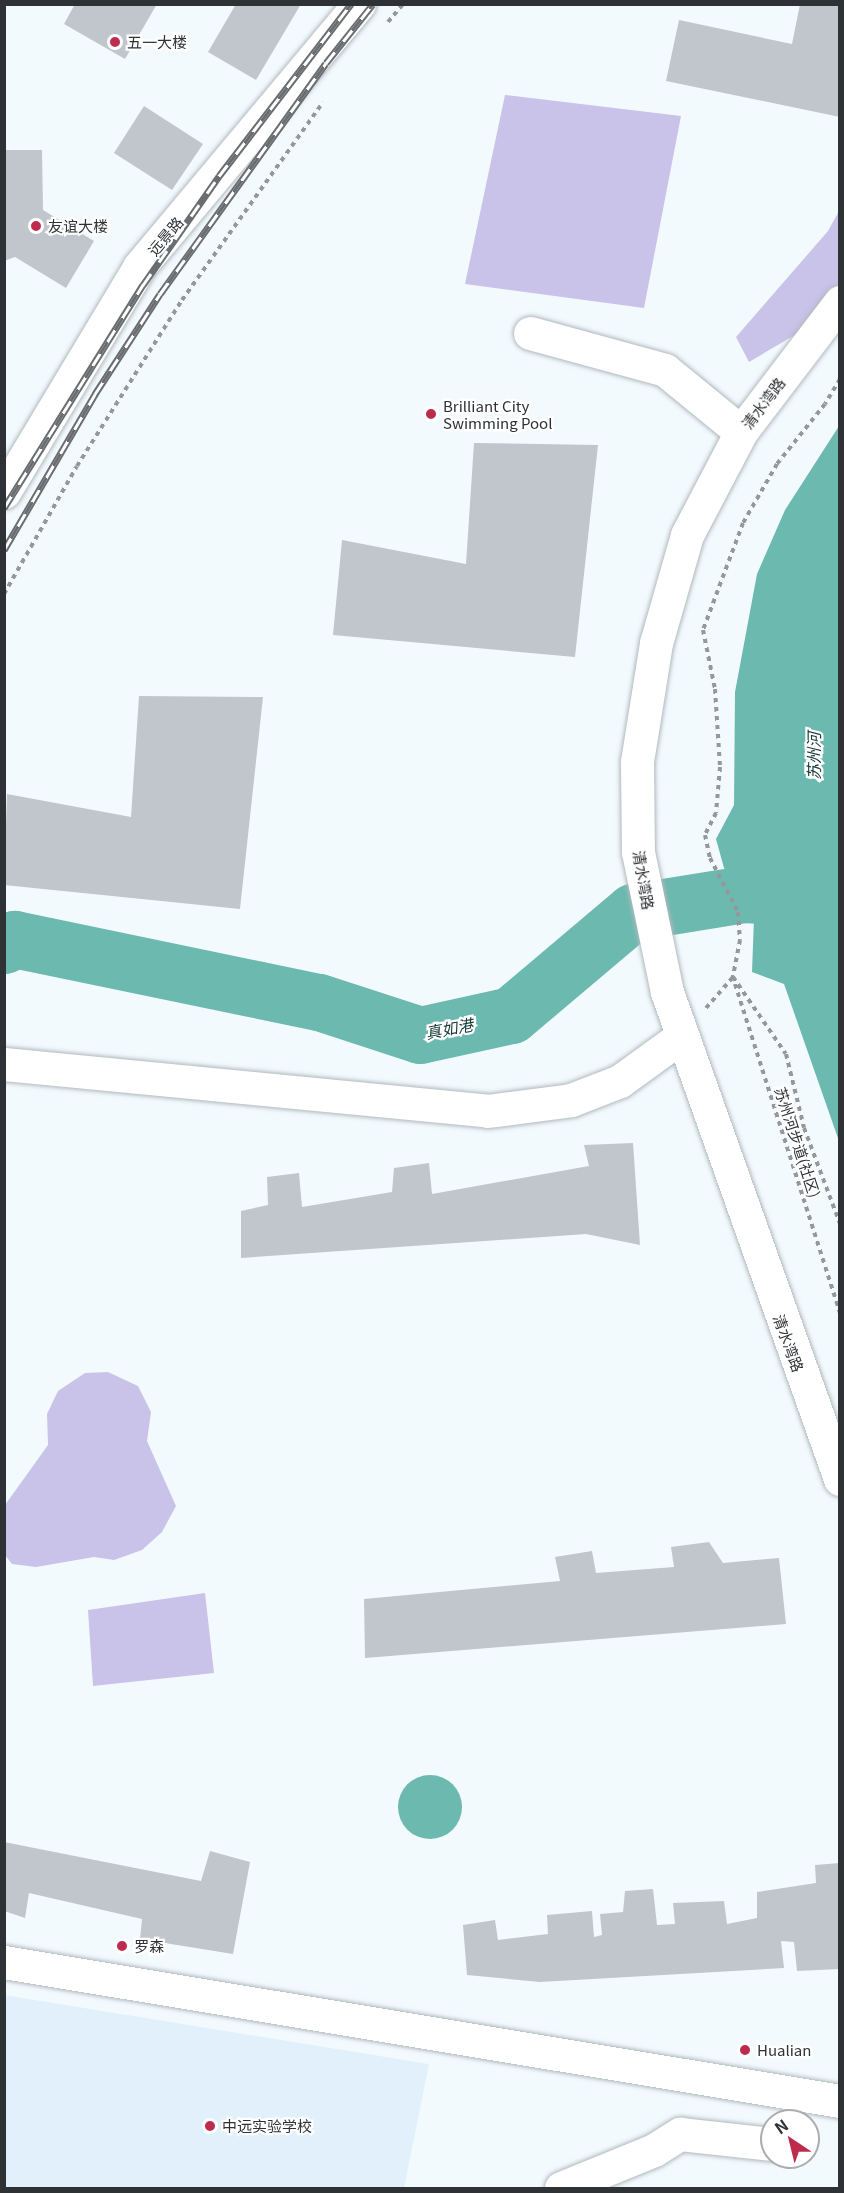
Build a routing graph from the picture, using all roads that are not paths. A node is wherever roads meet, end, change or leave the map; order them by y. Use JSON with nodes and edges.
{"nodes":[{"id":1,"x":359,"y":4,"type":"edge"},
{"id":2,"x":840,"y":302,"type":"edge"},
{"id":3,"x":530,"y":333,"type":"dead end"},
{"id":4,"x":741,"y":432,"type":"junction"},
{"id":5,"x":4,"y":492,"type":"edge"},
{"id":6,"x":682,"y":1035,"type":"junction"},
{"id":7,"x":12,"y":1065,"type":"edge"},
{"id":8,"x":840,"y":1479,"type":"edge"},
{"id":9,"x":4,"y":1962,"type":"edge"},
{"id":10,"x":816,"y":2106,"type":"edge"},
{"id":11,"x":760,"y":2143,"type":"edge"},
{"id":12,"x":561,"y":2188,"type":"edge"}],
"edges":[{"from":1,"to":5,"type":"street","name":"远景路"},
{"from":2,"to":4,"type":"street","name":"清水湾路"},
{"from":3,"to":4,"type":"street"},
{"from":4,"to":6,"type":"street","name":"清水湾路"},
{"from":6,"to":7,"type":"street"},
{"from":6,"to":8,"type":"street","name":"清水湾路"},
{"from":9,"to":10,"type":"street"},
{"from":11,"to":12,"type":"street"}]}
